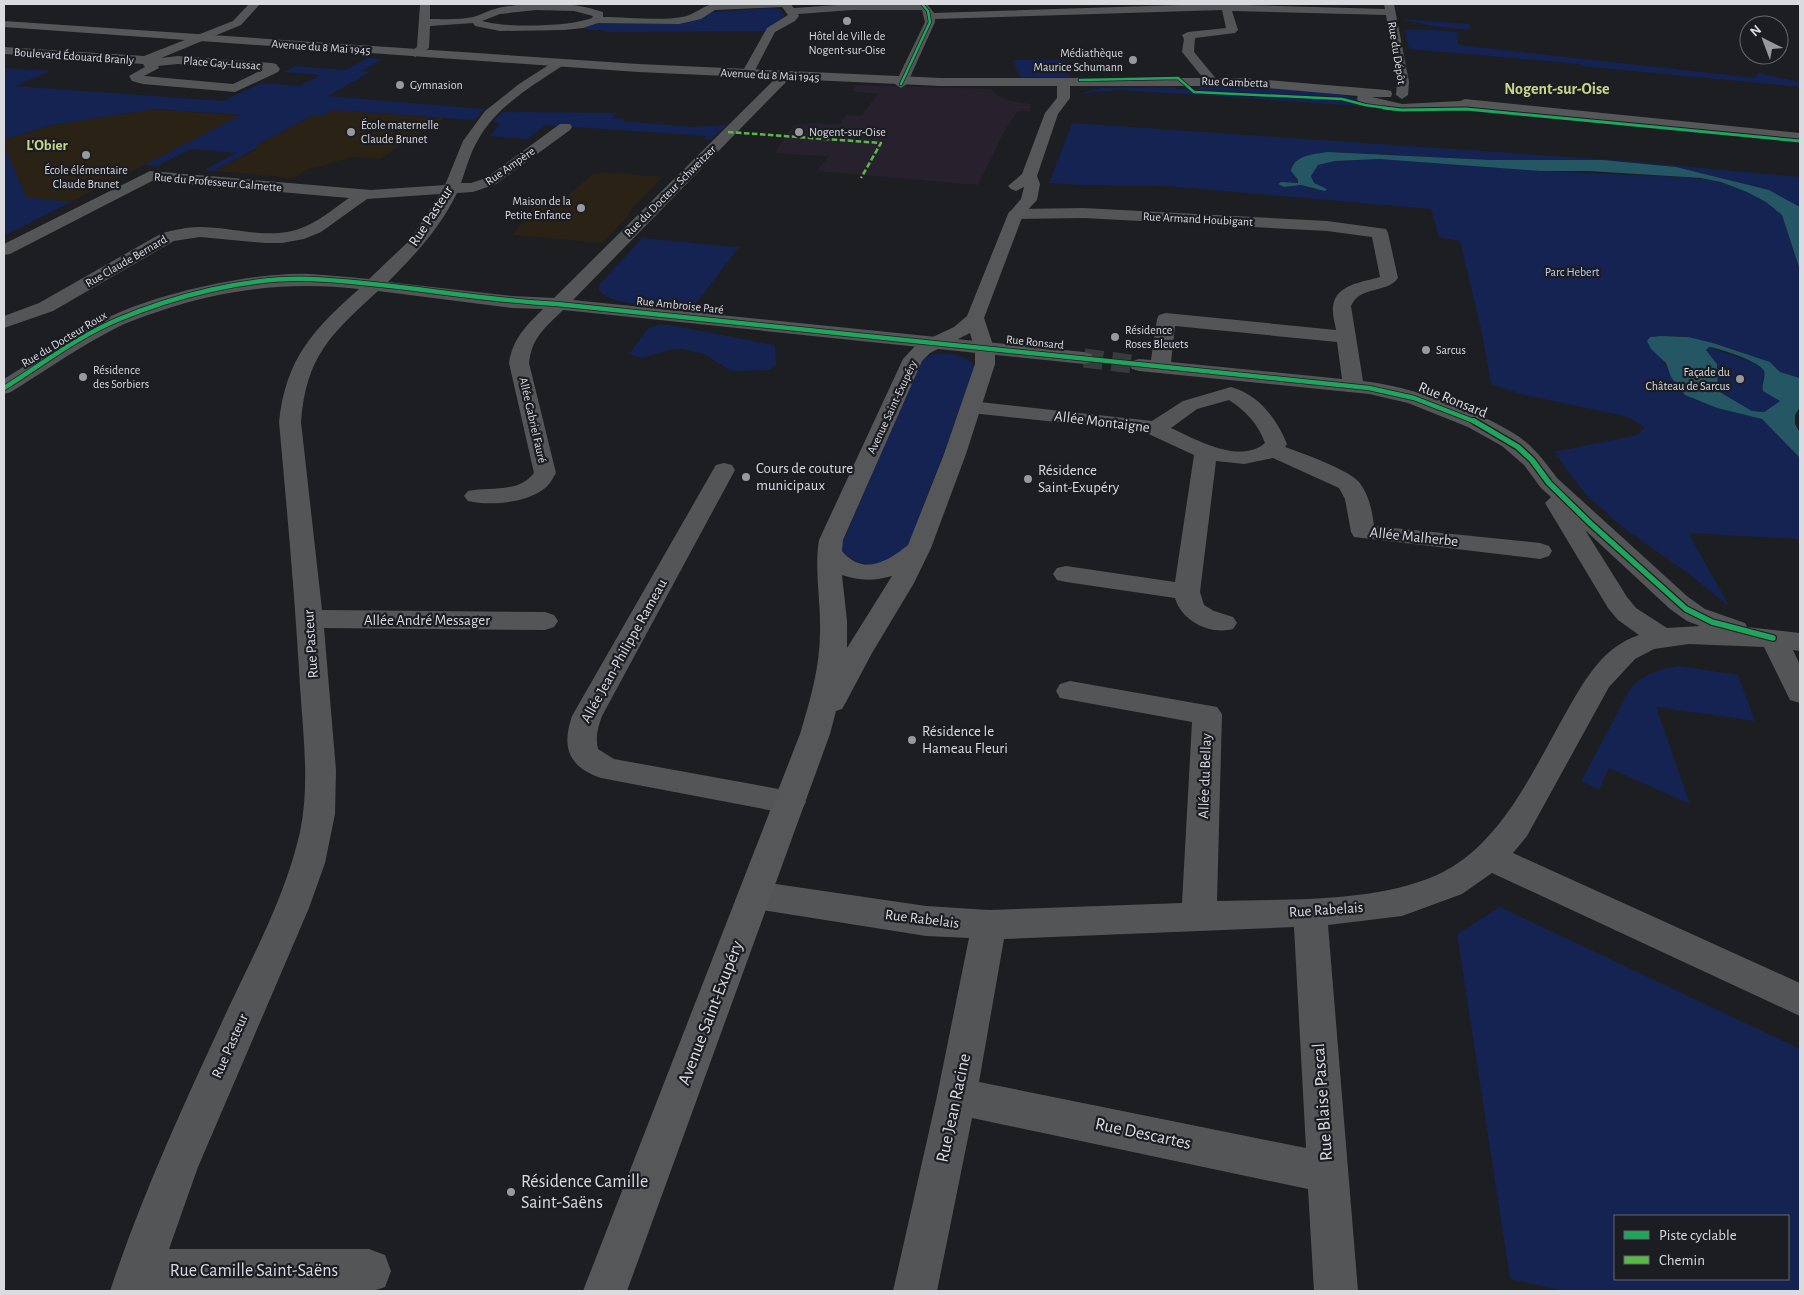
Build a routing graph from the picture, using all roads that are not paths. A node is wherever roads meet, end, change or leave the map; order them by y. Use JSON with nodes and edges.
{"nodes":[{"id":1,"x":255,"y":4,"type":"edge"},
{"id":2,"x":425,"y":4,"type":"edge"},
{"id":3,"x":884,"y":5,"type":"edge"},
{"id":4,"x":788,"y":6,"type":"edge"},
{"id":5,"x":1226,"y":7,"type":"junction"},
{"id":6,"x":536,"y":8,"type":"junction"},
{"id":7,"x":1389,"y":8,"type":"edge"},
{"id":8,"x":926,"y":9,"type":"edge"},
{"id":9,"x":476,"y":20,"type":"junction"},
{"id":10,"x":597,"y":20,"type":"junction"},
{"id":11,"x":424,"y":23,"type":"junction"},
{"id":12,"x":4,"y":24,"type":"edge"},
{"id":13,"x":535,"y":28,"type":"junction"},
{"id":14,"x":201,"y":38,"type":"junction"},
{"id":15,"x":4,"y":51,"type":"edge"},
{"id":16,"x":415,"y":53,"type":"junction"},
{"id":17,"x":148,"y":61,"type":"junction"},
{"id":18,"x":558,"y":63,"type":"junction"},
{"id":19,"x":747,"y":75,"type":"junction"},
{"id":20,"x":782,"y":78,"type":"junction"},
{"id":21,"x":1212,"y":81,"type":"junction"},
{"id":22,"x":902,"y":83,"type":"junction"},
{"id":23,"x":1045,"y":86,"type":"junction"},
{"id":24,"x":1064,"y":86,"type":"junction"},
{"id":25,"x":1383,"y":99,"type":"junction"},
{"id":26,"x":1411,"y":100,"type":"junction"},
{"id":27,"x":1052,"y":113,"type":"junction"},
{"id":28,"x":565,"y":126,"type":"dead end"},
{"id":29,"x":1800,"y":137,"type":"edge"},
{"id":30,"x":450,"y":189,"type":"junction"},
{"id":31,"x":363,"y":195,"type":"junction"},
{"id":32,"x":1016,"y":214,"type":"junction"},
{"id":33,"x":4,"y":250,"type":"edge"},
{"id":34,"x":373,"y":286,"type":"junction"},
{"id":35,"x":558,"y":304,"type":"junction"},
{"id":36,"x":975,"y":318,"type":"junction"},
{"id":37,"x":4,"y":322,"type":"edge"},
{"id":38,"x":1346,"y":337,"type":"junction"},
{"id":39,"x":934,"y":343,"type":"junction"},
{"id":40,"x":984,"y":348,"type":"junction"},
{"id":41,"x":1084,"y":358,"type":"tunnel mouth"},
{"id":42,"x":1139,"y":365,"type":"tunnel mouth"},
{"id":43,"x":1160,"y":367,"type":"junction"},
{"id":44,"x":1232,"y":384,"type":"junction"},
{"id":45,"x":1353,"y":386,"type":"junction"},
{"id":46,"x":4,"y":388,"type":"edge"},
{"id":47,"x":971,"y":407,"type":"junction"},
{"id":48,"x":1156,"y":428,"type":"junction"},
{"id":49,"x":1273,"y":450,"type":"junction"},
{"id":50,"x":1206,"y":452,"type":"junction"},
{"id":51,"x":724,"y":470,"type":"dead end"},
{"id":52,"x":1549,"y":483,"type":"junction"},
{"id":53,"x":476,"y":496,"type":"dead end"},
{"id":54,"x":919,"y":548,"type":"junction"},
{"id":55,"x":829,"y":551,"type":"junction"},
{"id":56,"x":1540,"y":551,"type":"dead end"},
{"id":57,"x":1066,"y":574,"type":"dead end"},
{"id":58,"x":1187,"y":592,"type":"junction"},
{"id":59,"x":310,"y":620,"type":"junction"},
{"id":60,"x":545,"y":621,"type":"dead end"},
{"id":61,"x":1224,"y":623,"type":"dead end"},
{"id":62,"x":1664,"y":639,"type":"junction"},
{"id":63,"x":1787,"y":640,"type":"edge"},
{"id":64,"x":1070,"y":691,"type":"dead end"},
{"id":65,"x":1800,"y":693,"type":"edge"},
{"id":66,"x":815,"y":734,"type":"junction"},
{"id":67,"x":790,"y":802,"type":"junction"},
{"id":68,"x":1490,"y":857,"type":"junction"},
{"id":69,"x":756,"y":895,"type":"junction"},
{"id":70,"x":1310,"y":912,"type":"junction"},
{"id":71,"x":1199,"y":917,"type":"junction"},
{"id":72,"x":989,"y":925,"type":"junction"},
{"id":73,"x":1800,"y":1000,"type":"edge"},
{"id":74,"x":957,"y":1096,"type":"junction"},
{"id":75,"x":1328,"y":1173,"type":"junction"},
{"id":76,"x":369,"y":1271,"type":"dead end"},
{"id":77,"x":136,"y":1281,"type":"edge"},
{"id":78,"x":605,"y":1291,"type":"edge"},
{"id":79,"x":915,"y":1291,"type":"edge"},
{"id":80,"x":1336,"y":1291,"type":"edge"}],
"edges":[{"from":1,"to":14,"type":"street","name":"Boulevard Édouard Branly"},
{"from":2,"to":11,"type":"street"},
{"from":3,"to":4,"type":"street"},
{"from":3,"to":8,"type":"street"},
{"from":4,"to":10,"type":"street"},
{"from":4,"to":19,"type":"street"},
{"from":5,"to":7,"type":"street"},
{"from":5,"to":8,"type":"street"},
{"from":5,"to":21,"type":"street"},
{"from":6,"to":9,"type":"street"},
{"from":6,"to":10,"type":"street"},
{"from":6,"to":13,"type":"street"},
{"from":7,"to":26,"type":"street","name":"Rue du Dépôt"},
{"from":8,"to":22,"type":"street"},
{"from":9,"to":11,"type":"street"},
{"from":9,"to":13,"type":"street"},
{"from":10,"to":13,"type":"street"},
{"from":11,"to":16,"type":"street"},
{"from":12,"to":14,"type":"main road","name":"Avenue du 8 Mai 1945"},
{"from":14,"to":16,"type":"main road","name":"Avenue du 8 Mai 1945"},
{"from":14,"to":17,"type":"street","name":"Boulevard Édouard Branly"},
{"from":15,"to":17,"type":"street","name":"Boulevard Édouard Branly"},
{"from":16,"to":18,"type":"main road","name":"Avenue du 8 Mai 1945"},
{"from":17,"to":17,"type":"street","name":"Place Gay-Lussac"},
{"from":18,"to":19,"type":"main road","name":"Avenue du 8 Mai 1945"},
{"from":18,"to":30,"type":"street","name":"Rue Pasteur"},
{"from":19,"to":20,"type":"main road","name":"Avenue du 8 Mai 1945"},
{"from":19,"to":22,"type":"main road","name":"Avenue du 8 Mai 1945"},
{"from":20,"to":22,"type":"main road","name":"Avenue du 8 Mai 1945"},
{"from":20,"to":35,"type":"street","name":"Rue du Docteur Schweitzer"},
{"from":21,"to":24,"type":"main road","name":"Rue Gambetta"},
{"from":21,"to":25,"type":"main road","name":"Rue Gambetta"},
{"from":22,"to":23,"type":"main road","name":"Rue Gambetta"},
{"from":23,"to":24,"type":"main road","name":"Rue Gambetta"},
{"from":23,"to":27,"type":"main road"},
{"from":24,"to":25,"type":"main road","name":"Rue Gambetta"},
{"from":24,"to":27,"type":"main road"},
{"from":25,"to":26,"type":"main road"},
{"from":25,"to":26,"type":"main road"},
{"from":26,"to":29,"type":"main road"},
{"from":27,"to":32,"type":"main road"},
{"from":28,"to":30,"type":"street","name":"Rue Ampère"},
{"from":30,"to":31,"type":"street","name":"Rue du Professeur Calmette"},
{"from":30,"to":34,"type":"street","name":"Rue Pasteur"},
{"from":31,"to":33,"type":"street","name":"Rue du Professeur Calmette"},
{"from":31,"to":37,"type":"street","name":"Rue Claude Bernard"},
{"from":32,"to":36,"type":"main road"},
{"from":32,"to":38,"type":"street","name":"Rue Armand Houbigant"},
{"from":34,"to":35,"type":"street","name":"Rue Ambroise Paré"},
{"from":34,"to":46,"type":"street","name":"Rue du Docteur Roux"},
{"from":34,"to":59,"type":"street","name":"Rue Pasteur"},
{"from":35,"to":39,"type":"street","name":"Rue Ambroise Paré"},
{"from":35,"to":53,"type":"street","name":"Allée Gabriel Fauré"},
{"from":36,"to":39,"type":"main road","name":"Avenue Saint-Exupéry"},
{"from":36,"to":40,"type":"main road","name":"Avenue Saint-Exupéry"},
{"from":38,"to":43,"type":"street"},
{"from":38,"to":45,"type":"street"},
{"from":39,"to":40,"type":"street","name":"Rue Ambroise Paré"},
{"from":39,"to":55,"type":"main road","name":"Avenue Saint-Exupéry"},
{"from":40,"to":41,"type":"street","name":"Rue Ronsard"},
{"from":40,"to":47,"type":"main road","name":"Avenue Saint-Exupéry"},
{"from":42,"to":43,"type":"street","name":"Rue Ronsard"},
{"from":43,"to":44,"type":"street","name":"Rue Ronsard"},
{"from":44,"to":45,"type":"street","name":"Rue Ronsard"},
{"from":44,"to":48,"type":"street"},
{"from":44,"to":49,"type":"street"},
{"from":45,"to":52,"type":"street","name":"Rue Ronsard"},
{"from":47,"to":48,"type":"street","name":"Allée Montaigne"},
{"from":47,"to":54,"type":"main road","name":"Avenue Saint-Exupéry"},
{"from":48,"to":50,"type":"street","name":"Allée Montaigne"},
{"from":49,"to":50,"type":"street"},
{"from":49,"to":56,"type":"street","name":"Allée Malherbe"},
{"from":50,"to":58,"type":"street"},
{"from":51,"to":67,"type":"street","name":"Allée Jean-Philippe Rameau"},
{"from":52,"to":62,"type":"street","name":"Rue Ronsard"},
{"from":52,"to":63,"type":"street","name":"Rue Ronsard"},
{"from":54,"to":55,"type":"main road","name":"Avenue Saint-Exupéry"},
{"from":54,"to":66,"type":"main road","name":"Avenue Saint-Exupéry"},
{"from":55,"to":66,"type":"main road","name":"Avenue Saint-Exupéry"},
{"from":57,"to":58,"type":"street"},
{"from":58,"to":61,"type":"street"},
{"from":59,"to":60,"type":"street","name":"Allée André Messager"},
{"from":59,"to":77,"type":"street","name":"Rue Pasteur"},
{"from":62,"to":63,"type":"street","name":"Rue Rabelais"},
{"from":62,"to":68,"type":"street","name":"Rue Rabelais"},
{"from":63,"to":65,"type":"street"},
{"from":64,"to":71,"type":"street","name":"Allée du Bellay"},
{"from":66,"to":67,"type":"main road","name":"Avenue Saint-Exupéry"},
{"from":67,"to":69,"type":"main road","name":"Avenue Saint-Exupéry"},
{"from":68,"to":70,"type":"street","name":"Rue Rabelais"},
{"from":68,"to":73,"type":"street"},
{"from":69,"to":72,"type":"street","name":"Rue Rabelais"},
{"from":69,"to":78,"type":"main road","name":"Avenue Saint-Exupéry"},
{"from":70,"to":71,"type":"street","name":"Rue Rabelais"},
{"from":70,"to":75,"type":"street","name":"Rue Blaise Pascal"},
{"from":71,"to":72,"type":"street","name":"Rue Rabelais"},
{"from":72,"to":74,"type":"street","name":"Rue Jean Racine"},
{"from":74,"to":75,"type":"street","name":"Rue Descartes"},
{"from":74,"to":79,"type":"street","name":"Rue Jean Racine"},
{"from":75,"to":80,"type":"street","name":"Rue Blaise Pascal"},
{"from":76,"to":77,"type":"street","name":"Rue Camille Saint-Saëns"}]}
